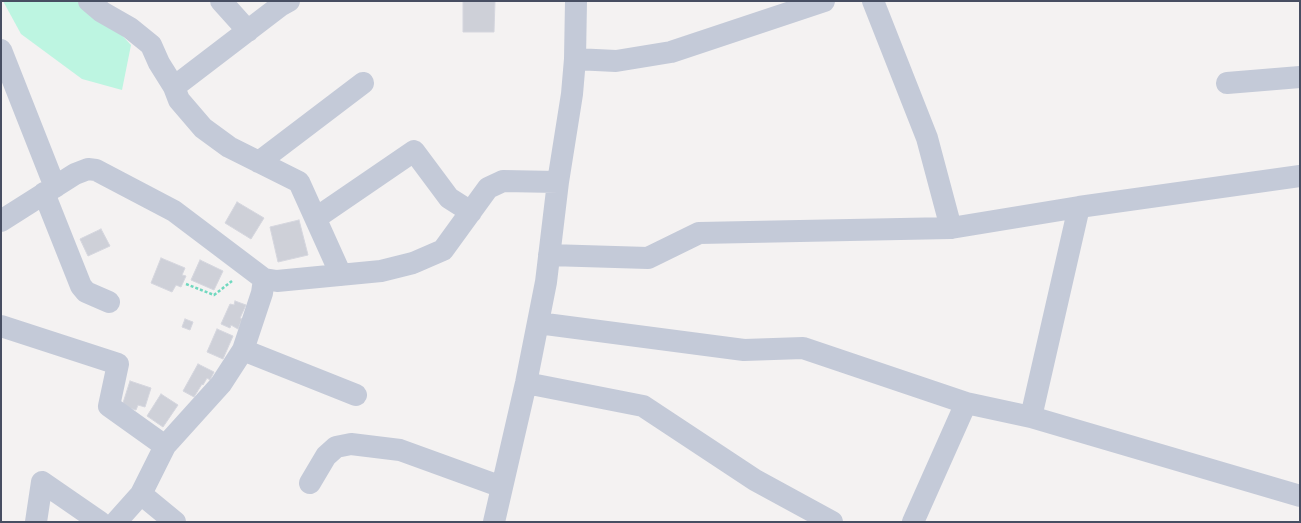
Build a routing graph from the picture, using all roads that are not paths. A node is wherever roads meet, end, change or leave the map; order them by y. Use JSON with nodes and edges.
{"nodes":[{"id":1,"x":89,"y":1,"type":"edge"},
{"id":2,"x":221,"y":1,"type":"edge"},
{"id":3,"x":576,"y":1,"type":"edge"},
{"id":4,"x":824,"y":1,"type":"edge"},
{"id":5,"x":874,"y":1,"type":"edge"},
{"id":6,"x":282,"y":3,"type":"edge"},
{"id":7,"x":248,"y":31,"type":"junction"},
{"id":8,"x":1,"y":50,"type":"edge"},
{"id":9,"x":575,"y":60,"type":"junction"},
{"id":10,"x":1300,"y":77,"type":"edge"},
{"id":11,"x":363,"y":83,"type":"dead end"},
{"id":12,"x":1227,"y":83,"type":"dead end"},
{"id":13,"x":174,"y":87,"type":"junction"},
{"id":14,"x":259,"y":162,"type":"junction"},
{"id":15,"x":1300,"y":176,"type":"edge"},
{"id":16,"x":558,"y":182,"type":"junction"},
{"id":17,"x":50,"y":190,"type":"junction"},
{"id":18,"x":1079,"y":207,"type":"junction"},
{"id":19,"x":471,"y":212,"type":"junction"},
{"id":20,"x":316,"y":218,"type":"junction"},
{"id":21,"x":1,"y":221,"type":"edge"},
{"id":22,"x":951,"y":228,"type":"junction"},
{"id":23,"x":549,"y":255,"type":"junction"},
{"id":24,"x":341,"y":275,"type":"junction"},
{"id":25,"x":264,"y":279,"type":"junction"},
{"id":26,"x":110,"y":302,"type":"dead end"},
{"id":27,"x":538,"y":323,"type":"junction"},
{"id":28,"x":1,"y":326,"type":"edge"},
{"id":29,"x":243,"y":350,"type":"junction"},
{"id":30,"x":526,"y":383,"type":"junction"},
{"id":31,"x":356,"y":394,"type":"dead end"},
{"id":32,"x":966,"y":403,"type":"junction"},
{"id":33,"x":1031,"y":417,"type":"junction"},
{"id":34,"x":165,"y":446,"type":"junction"},
{"id":35,"x":310,"y":483,"type":"dead end"},
{"id":36,"x":502,"y":487,"type":"junction"},
{"id":37,"x":141,"y":494,"type":"junction"},
{"id":38,"x":1300,"y":496,"type":"edge"},
{"id":39,"x":36,"y":522,"type":"edge"},
{"id":40,"x":100,"y":522,"type":"edge"},
{"id":41,"x":116,"y":522,"type":"edge"},
{"id":42,"x":175,"y":522,"type":"edge"},
{"id":43,"x":494,"y":522,"type":"edge"},
{"id":44,"x":832,"y":522,"type":"edge"},
{"id":45,"x":912,"y":522,"type":"edge"}],
"edges":[{"from":1,"to":13,"type":"street"},
{"from":2,"to":7,"type":"street"},
{"from":3,"to":9,"type":"street"},
{"from":4,"to":9,"type":"street"},
{"from":5,"to":22,"type":"street"},
{"from":6,"to":7,"type":"street"},
{"from":7,"to":13,"type":"street"},
{"from":8,"to":17,"type":"street"},
{"from":9,"to":16,"type":"street"},
{"from":10,"to":12,"type":"street"},
{"from":11,"to":14,"type":"street"},
{"from":13,"to":14,"type":"street"},
{"from":14,"to":20,"type":"street"},
{"from":15,"to":18,"type":"street"},
{"from":16,"to":19,"type":"street"},
{"from":16,"to":23,"type":"street"},
{"from":17,"to":21,"type":"street"},
{"from":17,"to":25,"type":"street"},
{"from":17,"to":26,"type":"street"},
{"from":18,"to":22,"type":"street"},
{"from":18,"to":33,"type":"street"},
{"from":19,"to":20,"type":"street"},
{"from":19,"to":24,"type":"street"},
{"from":20,"to":24,"type":"street"},
{"from":22,"to":23,"type":"street"},
{"from":23,"to":27,"type":"street"},
{"from":24,"to":25,"type":"street"},
{"from":25,"to":29,"type":"street"},
{"from":27,"to":30,"type":"street"},
{"from":27,"to":32,"type":"street"},
{"from":28,"to":34,"type":"street"},
{"from":29,"to":31,"type":"street"},
{"from":29,"to":34,"type":"street"},
{"from":30,"to":36,"type":"street"},
{"from":30,"to":44,"type":"street"},
{"from":32,"to":33,"type":"street"},
{"from":32,"to":45,"type":"street"},
{"from":33,"to":38,"type":"street"},
{"from":34,"to":37,"type":"street"},
{"from":35,"to":36,"type":"street"},
{"from":36,"to":43,"type":"street"},
{"from":37,"to":41,"type":"street"},
{"from":37,"to":42,"type":"street"},
{"from":39,"to":40,"type":"street"}]}
